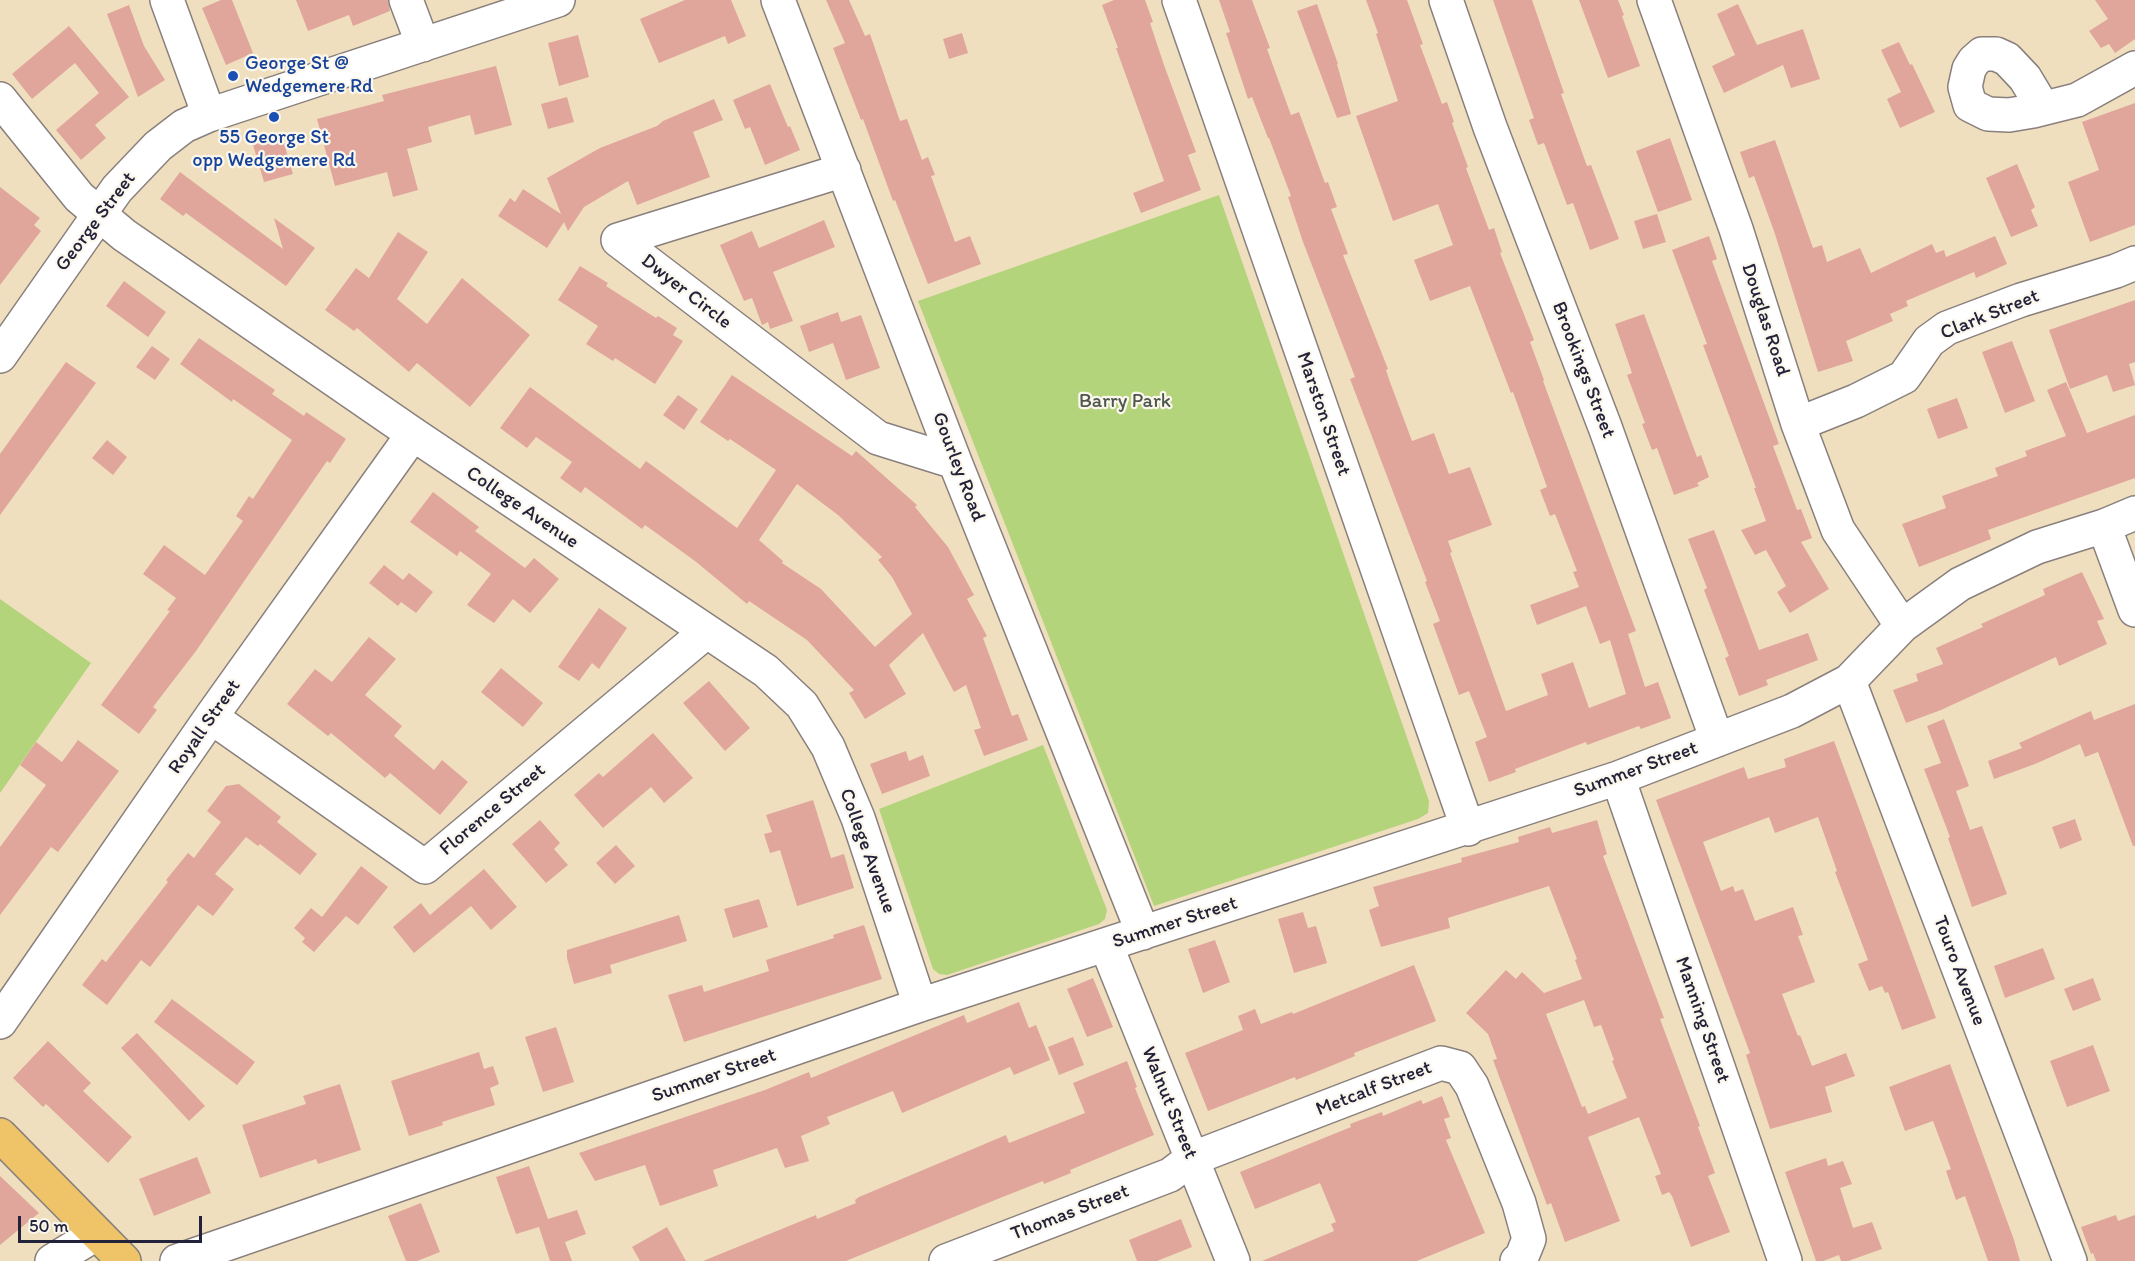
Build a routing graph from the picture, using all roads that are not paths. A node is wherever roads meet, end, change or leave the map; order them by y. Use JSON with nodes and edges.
{"nodes":[{"id":1,"x":167,"y":0,"type":"edge"},
{"id":2,"x":406,"y":0,"type":"edge"},
{"id":3,"x":558,"y":0,"type":"edge"},
{"id":4,"x":778,"y":0,"type":"edge"},
{"id":5,"x":1179,"y":0,"type":"edge"},
{"id":6,"x":1446,"y":0,"type":"edge"},
{"id":7,"x":1654,"y":0,"type":"edge"},
{"id":8,"x":499,"y":9,"type":"edge"},
{"id":9,"x":423,"y":45,"type":"junction"},
{"id":10,"x":2135,"y":68,"type":"edge"},
{"id":11,"x":0,"y":99,"type":"edge"},
{"id":12,"x":2043,"y":108,"type":"dead end"},
{"id":13,"x":209,"y":115,"type":"junction"},
{"id":14,"x":844,"y":170,"type":"junction"},
{"id":15,"x":100,"y":213,"type":"junction"},
{"id":16,"x":2135,"y":263,"type":"edge"},
{"id":17,"x":0,"y":356,"type":"edge"},
{"id":18,"x":1798,"y":424,"type":"junction"},
{"id":19,"x":413,"y":434,"type":"junction"},
{"id":20,"x":955,"y":462,"type":"junction"},
{"id":21,"x":2135,"y":513,"type":"edge"},
{"id":22,"x":2104,"y":526,"type":"junction"},
{"id":23,"x":2135,"y":610,"type":"edge"},
{"id":24,"x":1902,"y":626,"type":"junction"},
{"id":25,"x":706,"y":632,"type":"junction"},
{"id":26,"x":1849,"y":681,"type":"junction"},
{"id":27,"x":211,"y":717,"type":"junction"},
{"id":28,"x":1717,"y":740,"type":"junction"},
{"id":29,"x":1618,"y":778,"type":"junction"},
{"id":30,"x":1468,"y":829,"type":"junction"},
{"id":31,"x":1143,"y":933,"type":"junction"},
{"id":32,"x":1106,"y":945,"type":"junction"},
{"id":33,"x":921,"y":1005,"type":"junction"},
{"id":34,"x":0,"y":1022,"type":"edge"},
{"id":35,"x":0,"y":1135,"type":"edge"},
{"id":36,"x":1191,"y":1159,"type":"junction"},
{"id":37,"x":96,"y":1234,"type":"junction"},
{"id":38,"x":52,"y":1261,"type":"edge"},
{"id":39,"x":124,"y":1261,"type":"edge"},
{"id":40,"x":177,"y":1261,"type":"edge"},
{"id":41,"x":946,"y":1261,"type":"edge"},
{"id":42,"x":1233,"y":1261,"type":"edge"},
{"id":43,"x":1517,"y":1261,"type":"edge"},
{"id":44,"x":1785,"y":1261,"type":"edge"},
{"id":45,"x":2070,"y":1261,"type":"edge"}],
"edges":[{"from":1,"to":13,"type":"street"},
{"from":2,"to":9,"type":"street"},
{"from":3,"to":8,"type":"street","name":"George Street"},
{"from":4,"to":14,"type":"street","name":"Gourley Road"},
{"from":5,"to":30,"type":"street","name":"Marston Street"},
{"from":6,"to":28,"type":"street","name":"Brookings Street"},
{"from":7,"to":18,"type":"street","name":"Douglas Road"},
{"from":8,"to":9,"type":"street","name":"George Street"},
{"from":9,"to":13,"type":"street","name":"George Street"},
{"from":10,"to":12,"type":"street"},
{"from":11,"to":15,"type":"street","name":"College Avenue"},
{"from":13,"to":15,"type":"street","name":"George Street"},
{"from":14,"to":20,"type":"street","name":"Gourley Road"},
{"from":14,"to":20,"type":"street","name":"Dwyer Circle"},
{"from":15,"to":17,"type":"street","name":"George Street"},
{"from":15,"to":19,"type":"street","name":"College Avenue"},
{"from":16,"to":18,"type":"street","name":"Clark Street"},
{"from":18,"to":24,"type":"street","name":"Douglas Road"},
{"from":19,"to":25,"type":"street","name":"College Avenue"},
{"from":19,"to":27,"type":"street","name":"Royall Street"},
{"from":20,"to":31,"type":"street","name":"Gourley Road"},
{"from":21,"to":22,"type":"street","name":"Summer Street"},
{"from":22,"to":23,"type":"street"},
{"from":22,"to":24,"type":"street","name":"Summer Street"},
{"from":24,"to":26,"type":"street","name":"Summer Street"},
{"from":25,"to":27,"type":"street","name":"Florence Street"},
{"from":25,"to":33,"type":"street","name":"College Avenue"},
{"from":26,"to":28,"type":"street","name":"Summer Street"},
{"from":26,"to":45,"type":"street","name":"Touro Avenue"},
{"from":27,"to":34,"type":"street","name":"Royall Street"},
{"from":28,"to":29,"type":"street","name":"Summer Street"},
{"from":29,"to":30,"type":"street","name":"Summer Street"},
{"from":29,"to":44,"type":"street","name":"Manning Street"},
{"from":30,"to":31,"type":"street","name":"Summer Street"},
{"from":31,"to":32,"type":"street","name":"Summer Street"},
{"from":32,"to":33,"type":"street","name":"Summer Street"},
{"from":32,"to":36,"type":"street","name":"Walnut Street"},
{"from":33,"to":40,"type":"street","name":"Summer Street"},
{"from":35,"to":37,"type":"main road"},
{"from":36,"to":41,"type":"street","name":"Thomas Street"},
{"from":36,"to":42,"type":"street","name":"Walnut Street"},
{"from":36,"to":43,"type":"street","name":"Metcalf Street"},
{"from":37,"to":38,"type":"street"},
{"from":37,"to":39,"type":"main road"}]}
